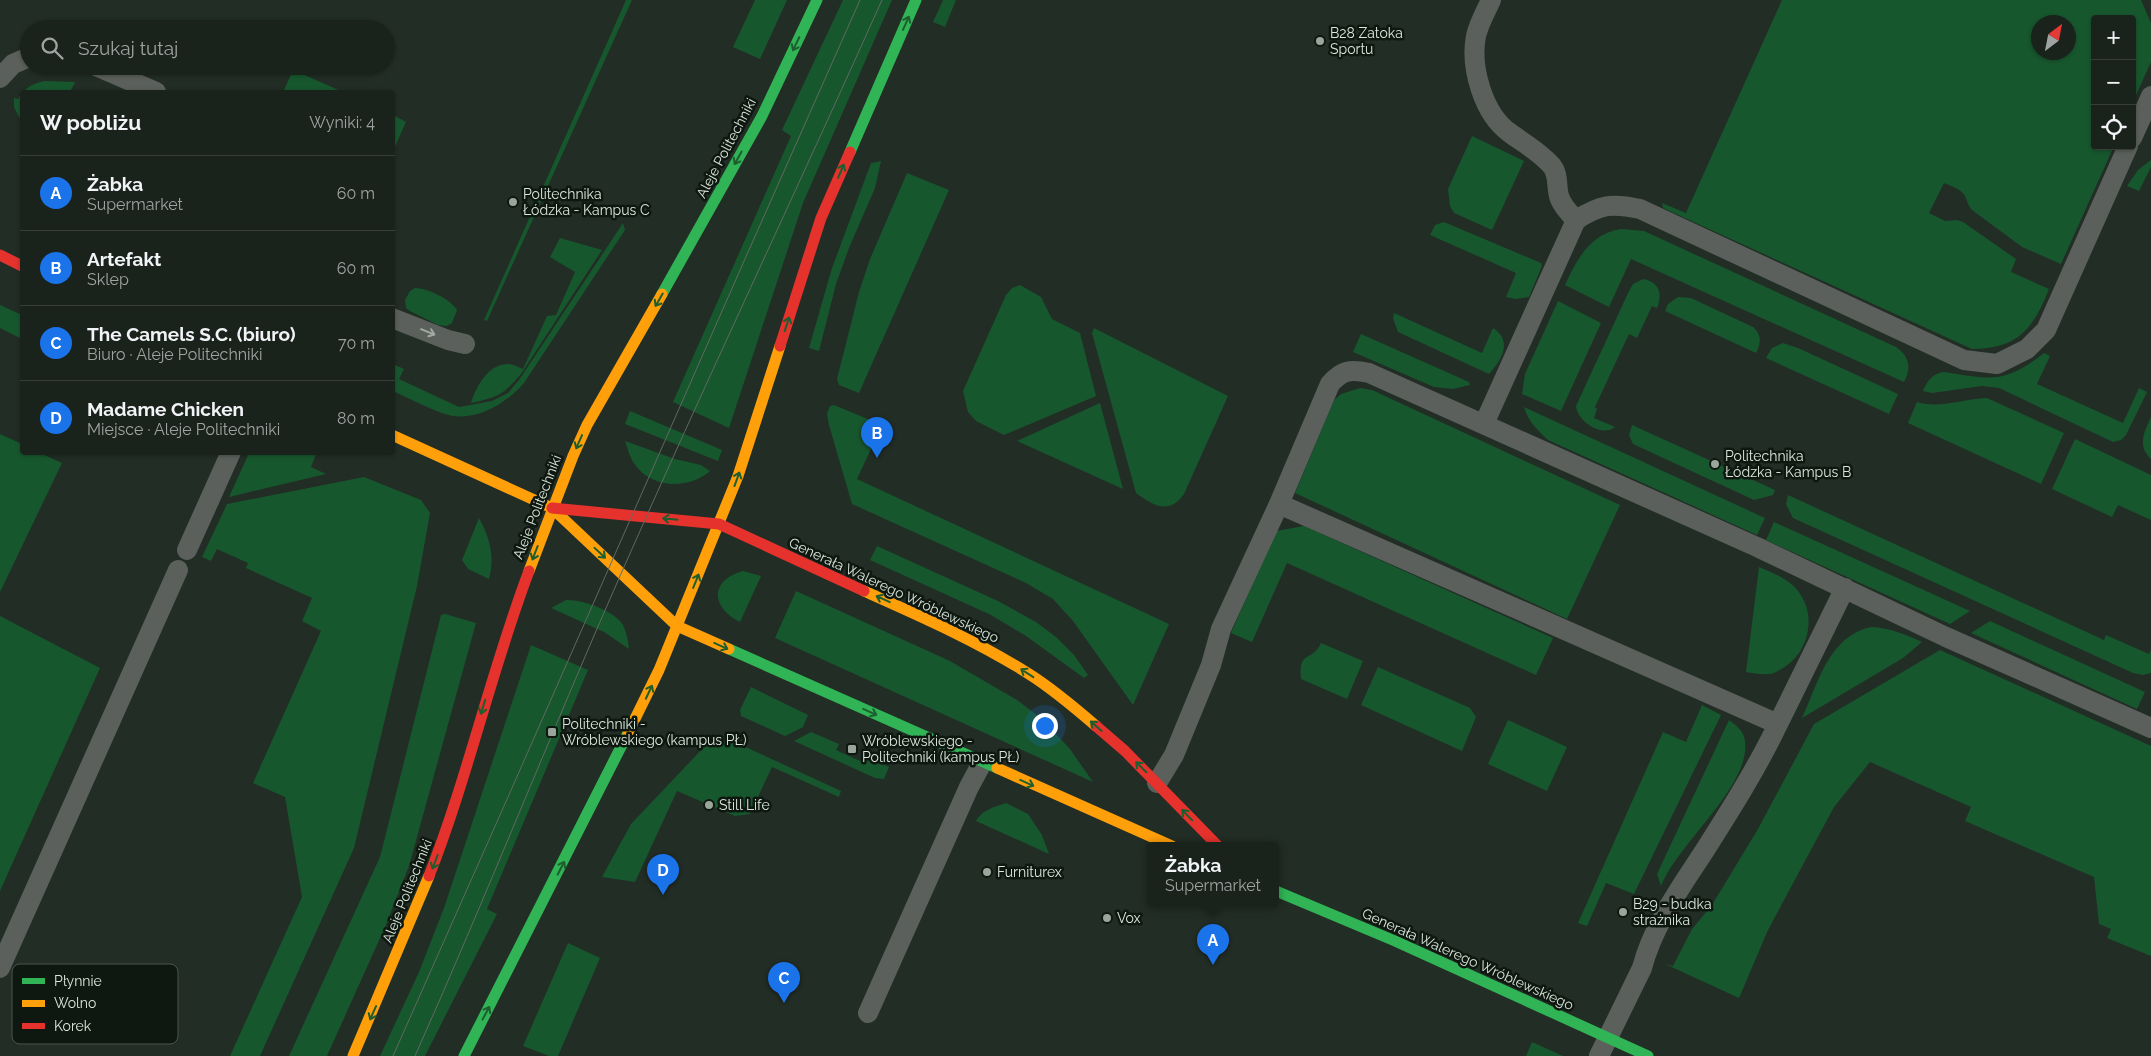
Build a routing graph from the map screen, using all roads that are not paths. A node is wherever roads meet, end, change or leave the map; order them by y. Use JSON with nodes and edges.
{"nodes":[{"id":1,"x":817,"y":0,"type":"edge"},
{"id":2,"x":916,"y":0,"type":"edge"},
{"id":3,"x":1491,"y":0,"type":"edge"},
{"id":4,"x":20,"y":61,"type":"edge"},
{"id":5,"x":117,"y":75,"type":"edge"},
{"id":6,"x":0,"y":78,"type":"edge"},
{"id":7,"x":151,"y":90,"type":"edge"},
{"id":8,"x":2149,"y":107,"type":"edge"},
{"id":9,"x":2136,"y":131,"type":"edge"},
{"id":10,"x":2126,"y":150,"type":"edge"},
{"id":11,"x":1576,"y":220,"type":"junction"},
{"id":12,"x":0,"y":255,"type":"edge"},
{"id":13,"x":20,"y":265,"type":"edge"},
{"id":14,"x":395,"y":319,"type":"edge"},
{"id":15,"x":465,"y":344,"type":"dead end"},
{"id":16,"x":1484,"y":424,"type":"junction"},
{"id":17,"x":395,"y":436,"type":"edge"},
{"id":18,"x":230,"y":455,"type":"edge"},
{"id":19,"x":1279,"y":504,"type":"junction"},
{"id":20,"x":552,"y":508,"type":"junction"},
{"id":21,"x":719,"y":524,"type":"junction"},
{"id":22,"x":187,"y":550,"type":"dead end"},
{"id":23,"x":178,"y":570,"type":"dead end"},
{"id":24,"x":1845,"y":588,"type":"junction"},
{"id":25,"x":677,"y":626,"type":"junction"},
{"id":26,"x":1778,"y":724,"type":"junction"},
{"id":27,"x":2151,"y":728,"type":"edge"},
{"id":28,"x":982,"y":763,"type":"junction"},
{"id":29,"x":1157,"y":783,"type":"junction"},
{"id":30,"x":1163,"y":842,"type":"edge"},
{"id":31,"x":1214,"y":842,"type":"edge"},
{"id":32,"x":1279,"y":892,"type":"edge"},
{"id":33,"x":0,"y":968,"type":"edge"},
{"id":34,"x":868,"y":1013,"type":"dead end"},
{"id":35,"x":1608,"y":1038,"type":"junction"},
{"id":36,"x":353,"y":1056,"type":"edge"},
{"id":37,"x":464,"y":1056,"type":"edge"},
{"id":38,"x":1599,"y":1056,"type":"edge"},
{"id":39,"x":1648,"y":1056,"type":"edge"}],
"edges":[{"from":1,"to":20,"type":"main road","name":"Aleje Politechniki","one_way":true},
{"from":21,"to":2,"type":"main road","one_way":true},
{"from":3,"to":11,"type":"lane"},
{"from":4,"to":6,"type":"lane"},
{"from":5,"to":7,"type":"lane"},
{"from":8,"to":9,"type":"lane"},
{"from":10,"to":11,"type":"lane"},
{"from":11,"to":16,"type":"lane"},
{"from":12,"to":13,"type":"main road"},
{"from":14,"to":15,"type":"lane","one_way":true},
{"from":16,"to":19,"type":"lane"},
{"from":16,"to":24,"type":"lane"},
{"from":17,"to":20,"type":"main road","name":"Generała Walerego Wróblewskiego"},
{"from":18,"to":22,"type":"lane"},
{"from":19,"to":26,"type":"lane"},
{"from":19,"to":29,"type":"lane"},
{"from":21,"to":20,"type":"main road","name":"Generała Walerego Wróblewskiego","one_way":true},
{"from":20,"to":25,"type":"main road","name":"Generała Walerego Wróblewskiego","one_way":true},
{"from":20,"to":36,"type":"main road","name":"Aleje Politechniki","one_way":true},
{"from":25,"to":21,"type":"main road","one_way":true},
{"from":29,"to":21,"type":"main road","name":"Generała Walerego Wróblewskiego","one_way":true},
{"from":23,"to":33,"type":"lane"},
{"from":24,"to":26,"type":"lane"},
{"from":24,"to":27,"type":"lane"},
{"from":25,"to":28,"type":"main road","name":"Generała Walerego Wróblewskiego","one_way":true},
{"from":37,"to":25,"type":"main road","one_way":true},
{"from":26,"to":35,"type":"lane"},
{"from":28,"to":30,"type":"main road","name":"Generała Walerego Wróblewskiego","one_way":true},
{"from":28,"to":34,"type":"lane"},
{"from":31,"to":29,"type":"main road","name":"Generała Walerego Wróblewskiego","one_way":true},
{"from":32,"to":35,"type":"main road","name":"Generała Walerego Wróblewskiego"},
{"from":35,"to":38,"type":"lane"},
{"from":35,"to":39,"type":"main road","name":"Generała Walerego Wróblewskiego"}]}
